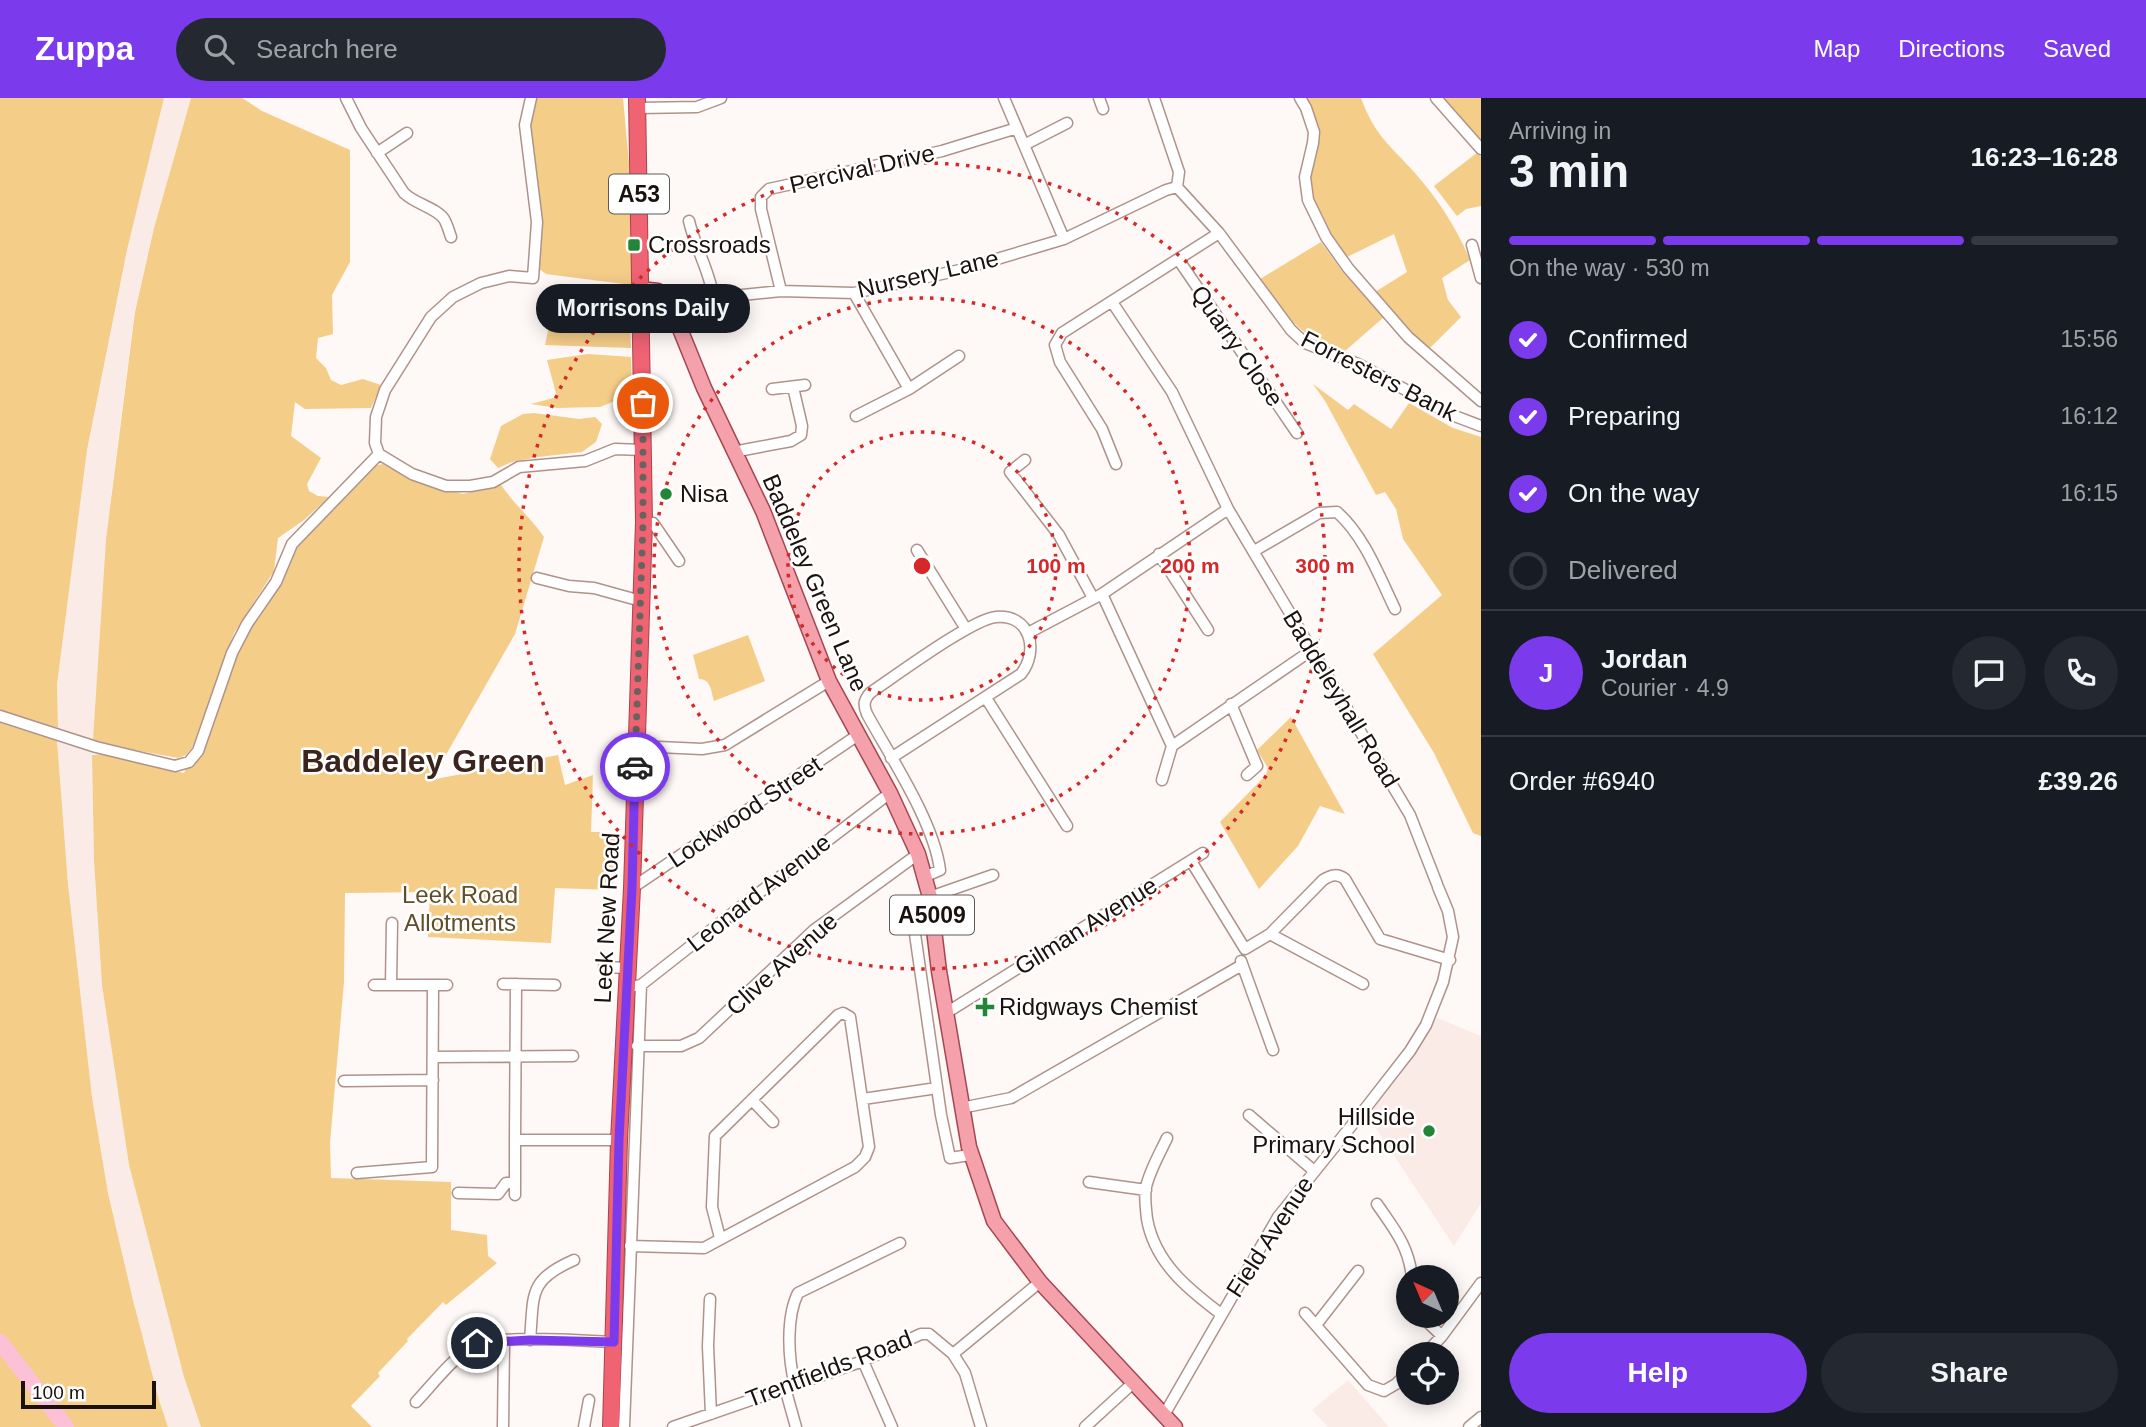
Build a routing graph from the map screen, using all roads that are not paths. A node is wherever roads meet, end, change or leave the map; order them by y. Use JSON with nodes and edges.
{"nodes":[{"id":1,"x":346,"y":98,"type":"edge"},
{"id":2,"x":531,"y":98,"type":"edge"},
{"id":3,"x":721,"y":98,"type":"edge"},
{"id":4,"x":1004,"y":98,"type":"edge"},
{"id":5,"x":1154,"y":98,"type":"edge"},
{"id":6,"x":1300,"y":98,"type":"edge"},
{"id":7,"x":1436,"y":98,"type":"edge"},
{"id":8,"x":637,"y":103,"type":"edge"},
{"id":9,"x":1067,"y":124,"type":"dead end"},
{"id":10,"x":1017,"y":128,"type":"junction"},
{"id":11,"x":407,"y":133,"type":"dead end"},
{"id":12,"x":1024,"y":145,"type":"junction"},
{"id":13,"x":1481,"y":149,"type":"edge"},
{"id":14,"x":377,"y":153,"type":"junction"},
{"id":15,"x":1177,"y":187,"type":"junction"},
{"id":16,"x":689,"y":221,"type":"dead end"},
{"id":17,"x":1219,"y":233,"type":"junction"},
{"id":18,"x":451,"y":237,"type":"dead end"},
{"id":19,"x":1064,"y":239,"type":"junction"},
{"id":20,"x":1472,"y":244,"type":"dead end"},
{"id":21,"x":1178,"y":260,"type":"junction"},
{"id":22,"x":1481,"y":278,"type":"edge"},
{"id":23,"x":640,"y":289,"type":"junction"},
{"id":24,"x":781,"y":291,"type":"junction"},
{"id":25,"x":854,"y":293,"type":"junction"},
{"id":26,"x":713,"y":295,"type":"junction"},
{"id":27,"x":1112,"y":302,"type":"junction"},
{"id":28,"x":670,"y":306,"type":"junction"},
{"id":29,"x":640,"y":311,"type":"junction"},
{"id":30,"x":959,"y":356,"type":"dead end"},
{"id":31,"x":772,"y":389,"type":"dead end"},
{"id":32,"x":909,"y":389,"type":"junction"},
{"id":33,"x":1481,"y":401,"type":"edge"},
{"id":34,"x":856,"y":416,"type":"dead end"},
{"id":35,"x":1481,"y":426,"type":"edge"},
{"id":36,"x":1297,"y":433,"type":"dead end"},
{"id":37,"x":643,"y":450,"type":"junction"},
{"id":38,"x":733,"y":452,"type":"junction"},
{"id":39,"x":379,"y":454,"type":"junction"},
{"id":40,"x":1025,"y":460,"type":"dead end"},
{"id":41,"x":1116,"y":464,"type":"dead end"},
{"id":42,"x":1228,"y":509,"type":"junction"},
{"id":43,"x":643,"y":522,"type":"junction"},
{"id":44,"x":917,"y":550,"type":"dead end"},
{"id":45,"x":1254,"y":551,"type":"junction"},
{"id":46,"x":1159,"y":554,"type":"junction"},
{"id":47,"x":679,"y":561,"type":"dead end"},
{"id":48,"x":543,"y":576,"type":"dead end"},
{"id":49,"x":1097,"y":596,"type":"junction"},
{"id":50,"x":640,"y":601,"type":"junction"},
{"id":51,"x":1395,"y":609,"type":"dead end"},
{"id":52,"x":966,"y":629,"type":"junction"},
{"id":53,"x":1208,"y":630,"type":"dead end"},
{"id":54,"x":1028,"y":633,"type":"junction"},
{"id":55,"x":1312,"y":650,"type":"junction"},
{"id":56,"x":829,"y":681,"type":"junction"},
{"id":57,"x":986,"y":698,"type":"junction"},
{"id":58,"x":1231,"y":704,"type":"junction"},
{"id":59,"x":0,"y":716,"type":"edge"},
{"id":60,"x":868,"y":717,"type":"junction"},
{"id":61,"x":855,"y":730,"type":"junction"},
{"id":62,"x":636,"y":746,"type":"junction"},
{"id":63,"x":1172,"y":746,"type":"junction"},
{"id":64,"x":891,"y":758,"type":"junction"},
{"id":65,"x":1247,"y":775,"type":"dead end"},
{"id":66,"x":1161,"y":780,"type":"dead end"},
{"id":67,"x":890,"y":793,"type":"junction"},
{"id":68,"x":1067,"y":826,"type":"dead end"},
{"id":69,"x":1203,"y":853,"type":"dead end"},
{"id":70,"x":918,"y":854,"type":"junction"},
{"id":71,"x":1191,"y":861,"type":"junction"},
{"id":72,"x":993,"y":875,"type":"dead end"},
{"id":73,"x":924,"y":877,"type":"junction"},
{"id":74,"x":632,"y":888,"type":"junction"},
{"id":75,"x":930,"y":897,"type":"junction"},
{"id":76,"x":392,"y":923,"type":"dead end"},
{"id":77,"x":1269,"y":934,"type":"junction"},
{"id":78,"x":1245,"y":949,"type":"junction"},
{"id":79,"x":1450,"y":960,"type":"junction"},
{"id":80,"x":1242,"y":965,"type":"junction"},
{"id":81,"x":604,"y":967,"type":"dead end"},
{"id":82,"x":628,"y":968,"type":"junction"},
{"id":83,"x":503,"y":984,"type":"dead end"},
{"id":84,"x":516,"y":984,"type":"junction"},
{"id":85,"x":1363,"y":984,"type":"dead end"},
{"id":86,"x":374,"y":985,"type":"dead end"},
{"id":87,"x":391,"y":985,"type":"junction"},
{"id":88,"x":433,"y":985,"type":"junction"},
{"id":89,"x":447,"y":985,"type":"dead end"},
{"id":90,"x":555,"y":985,"type":"dead end"},
{"id":91,"x":634,"y":986,"type":"junction"},
{"id":92,"x":946,"y":1013,"type":"junction"},
{"id":93,"x":637,"y":1046,"type":"junction"},
{"id":94,"x":1273,"y":1050,"type":"dead end"},
{"id":95,"x":573,"y":1056,"type":"dead end"},
{"id":96,"x":433,"y":1057,"type":"junction"},
{"id":97,"x":516,"y":1057,"type":"junction"},
{"id":98,"x":433,"y":1080,"type":"junction"},
{"id":99,"x":344,"y":1081,"type":"dead end"},
{"id":100,"x":937,"y":1088,"type":"junction"},
{"id":101,"x":863,"y":1099,"type":"junction"},
{"id":102,"x":752,"y":1100,"type":"junction"},
{"id":103,"x":961,"y":1108,"type":"junction"},
{"id":104,"x":1249,"y":1115,"type":"dead end"},
{"id":105,"x":773,"y":1122,"type":"dead end"},
{"id":106,"x":1167,"y":1138,"type":"dead end"},
{"id":107,"x":515,"y":1140,"type":"junction"},
{"id":108,"x":619,"y":1140,"type":"junction"},
{"id":109,"x":970,"y":1155,"type":"junction"},
{"id":110,"x":1313,"y":1170,"type":"junction"},
{"id":111,"x":357,"y":1173,"type":"dead end"},
{"id":112,"x":1090,"y":1182,"type":"dead end"},
{"id":113,"x":1146,"y":1189,"type":"junction"},
{"id":114,"x":458,"y":1193,"type":"dead end"},
{"id":115,"x":1372,"y":1219,"type":"dead end"},
{"id":116,"x":720,"y":1238,"type":"junction"},
{"id":117,"x":900,"y":1243,"type":"dead end"},
{"id":118,"x":631,"y":1246,"type":"junction"},
{"id":119,"x":577,"y":1257,"type":"dead end"},
{"id":120,"x":1411,"y":1265,"type":"edge"},
{"id":121,"x":1358,"y":1271,"type":"dead end"},
{"id":122,"x":1040,"y":1282,"type":"junction"},
{"id":123,"x":1481,"y":1283,"type":"edge"},
{"id":124,"x":622,"y":1296,"type":"junction"},
{"id":125,"x":710,"y":1299,"type":"dead end"},
{"id":126,"x":1305,"y":1313,"type":"dead end"},
{"id":127,"x":1221,"y":1314,"type":"junction"},
{"id":128,"x":1316,"y":1325,"type":"junction"},
{"id":129,"x":1434,"y":1328,"type":"edge"},
{"id":130,"x":1442,"y":1336,"type":"junction"},
{"id":131,"x":530,"y":1340,"type":"junction"},
{"id":132,"x":504,"y":1341,"type":"junction"},
{"id":133,"x":614,"y":1342,"type":"junction"},
{"id":134,"x":1436,"y":1342,"type":"edge"},
{"id":135,"x":953,"y":1354,"type":"junction"},
{"id":136,"x":863,"y":1361,"type":"junction"},
{"id":137,"x":1133,"y":1383,"type":"junction"},
{"id":138,"x":1396,"y":1384,"type":"edge"},
{"id":139,"x":790,"y":1386,"type":"junction"},
{"id":140,"x":589,"y":1400,"type":"dead end"},
{"id":141,"x":416,"y":1402,"type":"dead end"},
{"id":142,"x":1164,"y":1415,"type":"junction"},
{"id":143,"x":1481,"y":1417,"type":"edge"},
{"id":144,"x":705,"y":1419,"type":"edge"},
{"id":145,"x":503,"y":1427,"type":"edge"},
{"id":146,"x":584,"y":1427,"type":"edge"},
{"id":147,"x":611,"y":1427,"type":"edge"},
{"id":148,"x":624,"y":1427,"type":"edge"},
{"id":149,"x":673,"y":1427,"type":"edge"},
{"id":150,"x":796,"y":1427,"type":"edge"},
{"id":151,"x":892,"y":1427,"type":"edge"},
{"id":152,"x":982,"y":1427,"type":"edge"},
{"id":153,"x":1085,"y":1427,"type":"edge"},
{"id":154,"x":1175,"y":1427,"type":"edge"},
{"id":155,"x":1469,"y":1427,"type":"edge"}],
"edges":[{"from":1,"to":14,"type":"street"},
{"from":2,"to":39,"type":"street"},
{"from":3,"to":8,"type":"street"},
{"from":4,"to":10,"type":"street"},
{"from":5,"to":15,"type":"street"},
{"from":6,"to":33,"type":"street"},
{"from":7,"to":13,"type":"street"},
{"from":8,"to":23,"type":"highway","number":"A53"},
{"from":9,"to":12,"type":"street"},
{"from":10,"to":12,"type":"street"},
{"from":10,"to":24,"type":"street","name":"Percival Drive"},
{"from":11,"to":14,"type":"street"},
{"from":12,"to":19,"type":"street"},
{"from":14,"to":18,"type":"street"},
{"from":15,"to":17,"type":"street","name":"Forresters Bank"},
{"from":15,"to":19,"type":"street","name":"Nursery Lane"},
{"from":16,"to":26,"type":"street"},
{"from":17,"to":21,"type":"street"},
{"from":17,"to":35,"type":"street","name":"Forresters Bank"},
{"from":19,"to":25,"type":"street","name":"Nursery Lane"},
{"from":20,"to":22,"type":"street"},
{"from":21,"to":27,"type":"street"},
{"from":21,"to":36,"type":"street","name":"Quarry Close"},
{"from":23,"to":28,"type":"main road"},
{"from":23,"to":29,"type":"highway","name":"Leek New Road","number":"A53"},
{"from":24,"to":25,"type":"street","name":"Nursery Lane"},
{"from":24,"to":26,"type":"street","name":"Nursery Lane"},
{"from":25,"to":32,"type":"street"},
{"from":26,"to":28,"type":"street","name":"Nursery Lane"},
{"from":27,"to":41,"type":"street"},
{"from":27,"to":42,"type":"street","name":"Baddeleyhall Road"},
{"from":28,"to":29,"type":"main road"},
{"from":28,"to":38,"type":"main road","name":"Baddeley Green Lane","number":"A5009"},
{"from":29,"to":37,"type":"highway","name":"Leek New Road","number":"A53"},
{"from":30,"to":32,"type":"street"},
{"from":31,"to":38,"type":"street"},
{"from":32,"to":34,"type":"street"},
{"from":37,"to":39,"type":"street"},
{"from":37,"to":43,"type":"highway","name":"Leek New Road","number":"A53"},
{"from":38,"to":56,"type":"main road","name":"Baddeley Green Lane","number":"A5009"},
{"from":39,"to":59,"type":"street"},
{"from":40,"to":49,"type":"street"},
{"from":42,"to":45,"type":"street","name":"Baddeleyhall Road"},
{"from":42,"to":46,"type":"street"},
{"from":43,"to":47,"type":"street"},
{"from":43,"to":50,"type":"highway","name":"Leek New Road","number":"A53"},
{"from":44,"to":52,"type":"street"},
{"from":45,"to":51,"type":"street"},
{"from":45,"to":55,"type":"street","name":"Baddeleyhall Road"},
{"from":46,"to":49,"type":"street"},
{"from":46,"to":53,"type":"street"},
{"from":48,"to":50,"type":"street"},
{"from":49,"to":54,"type":"street"},
{"from":49,"to":63,"type":"street"},
{"from":50,"to":62,"type":"highway","name":"Leek New Road","number":"A53"},
{"from":52,"to":54,"type":"street"},
{"from":52,"to":60,"type":"street"},
{"from":54,"to":57,"type":"street"},
{"from":55,"to":58,"type":"street"},
{"from":55,"to":79,"type":"street","name":"Baddeleyhall Road"},
{"from":56,"to":61,"type":"main road","name":"Baddeley Green Lane","number":"A5009"},
{"from":56,"to":62,"type":"street"},
{"from":57,"to":64,"type":"street"},
{"from":57,"to":68,"type":"street"},
{"from":58,"to":63,"type":"street"},
{"from":58,"to":65,"type":"street"},
{"from":60,"to":61,"type":"street","name":"Lockwood Street"},
{"from":60,"to":64,"type":"street","name":"Baddeley Green Lane"},
{"from":61,"to":67,"type":"main road","name":"Baddeley Green Lane","number":"A5009"},
{"from":61,"to":74,"type":"street","name":"Lockwood Street"},
{"from":62,"to":74,"type":"highway","name":"Leek New Road","number":"A53"},
{"from":63,"to":66,"type":"street"},
{"from":64,"to":73,"type":"street","name":"Baddeley Green Lane"},
{"from":67,"to":70,"type":"main road","name":"Baddeley Green Lane","number":"A5009"},
{"from":67,"to":91,"type":"street","name":"Leonard Avenue"},
{"from":69,"to":71,"type":"street","name":"Gilman Avenue"},
{"from":70,"to":73,"type":"main road","name":"Baddeley Green Lane","number":"A5009"},
{"from":70,"to":93,"type":"street","name":"Clive Avenue"},
{"from":71,"to":78,"type":"street"},
{"from":71,"to":92,"type":"street","name":"Gilman Avenue"},
{"from":72,"to":75,"type":"street"},
{"from":73,"to":75,"type":"main road","name":"Baddeley Green Lane","number":"A5009"},
{"from":74,"to":82,"type":"highway","name":"Leek New Road","number":"A53"},
{"from":75,"to":92,"type":"main road","name":"Baddeley Green Lane","number":"A5009"},
{"from":75,"to":100,"type":"street"},
{"from":76,"to":87,"type":"street"},
{"from":77,"to":78,"type":"street"},
{"from":77,"to":79,"type":"street"},
{"from":77,"to":85,"type":"street"},
{"from":78,"to":80,"type":"street"},
{"from":79,"to":110,"type":"street","name":"Field Avenue"},
{"from":80,"to":94,"type":"street"},
{"from":80,"to":103,"type":"street"},
{"from":81,"to":82,"type":"street"},
{"from":82,"to":91,"type":"highway","name":"Leek New Road","number":"A53"},
{"from":83,"to":84,"type":"street"},
{"from":84,"to":90,"type":"street"},
{"from":84,"to":97,"type":"street"},
{"from":86,"to":87,"type":"street"},
{"from":87,"to":88,"type":"street"},
{"from":88,"to":89,"type":"street"},
{"from":88,"to":96,"type":"street"},
{"from":91,"to":93,"type":"street","name":"Leek New Road"},
{"from":91,"to":108,"type":"highway","name":"Leek New Road","number":"A53"},
{"from":92,"to":103,"type":"main road","name":"Baddeley Green Lane","number":"A5009"},
{"from":93,"to":118,"type":"street","name":"Leek New Road"},
{"from":95,"to":97,"type":"street"},
{"from":96,"to":97,"type":"street"},
{"from":96,"to":98,"type":"street"},
{"from":97,"to":107,"type":"street"},
{"from":98,"to":99,"type":"street"},
{"from":98,"to":111,"type":"street"},
{"from":100,"to":101,"type":"street"},
{"from":100,"to":109,"type":"street"},
{"from":101,"to":102,"type":"street"},
{"from":101,"to":116,"type":"street"},
{"from":102,"to":105,"type":"street"},
{"from":102,"to":116,"type":"street"},
{"from":103,"to":109,"type":"main road","name":"Baddeley Green Lane","number":"A5009"},
{"from":104,"to":110,"type":"street"},
{"from":106,"to":113,"type":"street"},
{"from":107,"to":108,"type":"street"},
{"from":107,"to":114,"type":"street"},
{"from":108,"to":124,"type":"highway","name":"Leek New Road","number":"A53"},
{"from":109,"to":122,"type":"main road","name":"Baddeley Green Lane","number":"A5009"},
{"from":110,"to":127,"type":"street","name":"Field Avenue"},
{"from":112,"to":113,"type":"street"},
{"from":113,"to":127,"type":"street"},
{"from":115,"to":120,"type":"street"},
{"from":116,"to":118,"type":"street"},
{"from":117,"to":139,"type":"street"},
{"from":118,"to":124,"type":"street","name":"Leek New Road"},
{"from":119,"to":131,"type":"street"},
{"from":121,"to":128,"type":"street"},
{"from":122,"to":135,"type":"street"},
{"from":122,"to":137,"type":"main road","name":"Baddeley Green Lane","number":"A5009"},
{"from":123,"to":130,"type":"street"},
{"from":124,"to":133,"type":"highway","name":"Leek New Road","number":"A53"},
{"from":124,"to":148,"type":"street","name":"Leek New Road"},
{"from":125,"to":144,"type":"street"},
{"from":126,"to":128,"type":"street"},
{"from":127,"to":142,"type":"street","name":"Field Avenue"},
{"from":128,"to":138,"type":"street"},
{"from":129,"to":130,"type":"street"},
{"from":130,"to":134,"type":"street"},
{"from":131,"to":132,"type":"street"},
{"from":131,"to":133,"type":"street"},
{"from":132,"to":141,"type":"street"},
{"from":132,"to":145,"type":"street"},
{"from":133,"to":147,"type":"highway","name":"Leek New Road","number":"A53"},
{"from":135,"to":136,"type":"street","name":"Trentfields Road"},
{"from":135,"to":152,"type":"street"},
{"from":136,"to":139,"type":"street","name":"Trentfields Road"},
{"from":136,"to":151,"type":"street"},
{"from":137,"to":142,"type":"main road","name":"Baddeley Green Lane","number":"A5009"},
{"from":137,"to":153,"type":"street"},
{"from":139,"to":144,"type":"street","name":"Trentfields Road"},
{"from":139,"to":150,"type":"street"},
{"from":140,"to":146,"type":"street"},
{"from":142,"to":154,"type":"main road","name":"Baddeley Green Lane","number":"A5009"},
{"from":143,"to":155,"type":"street"},
{"from":144,"to":149,"type":"street","name":"Trentfields Road"}]}
